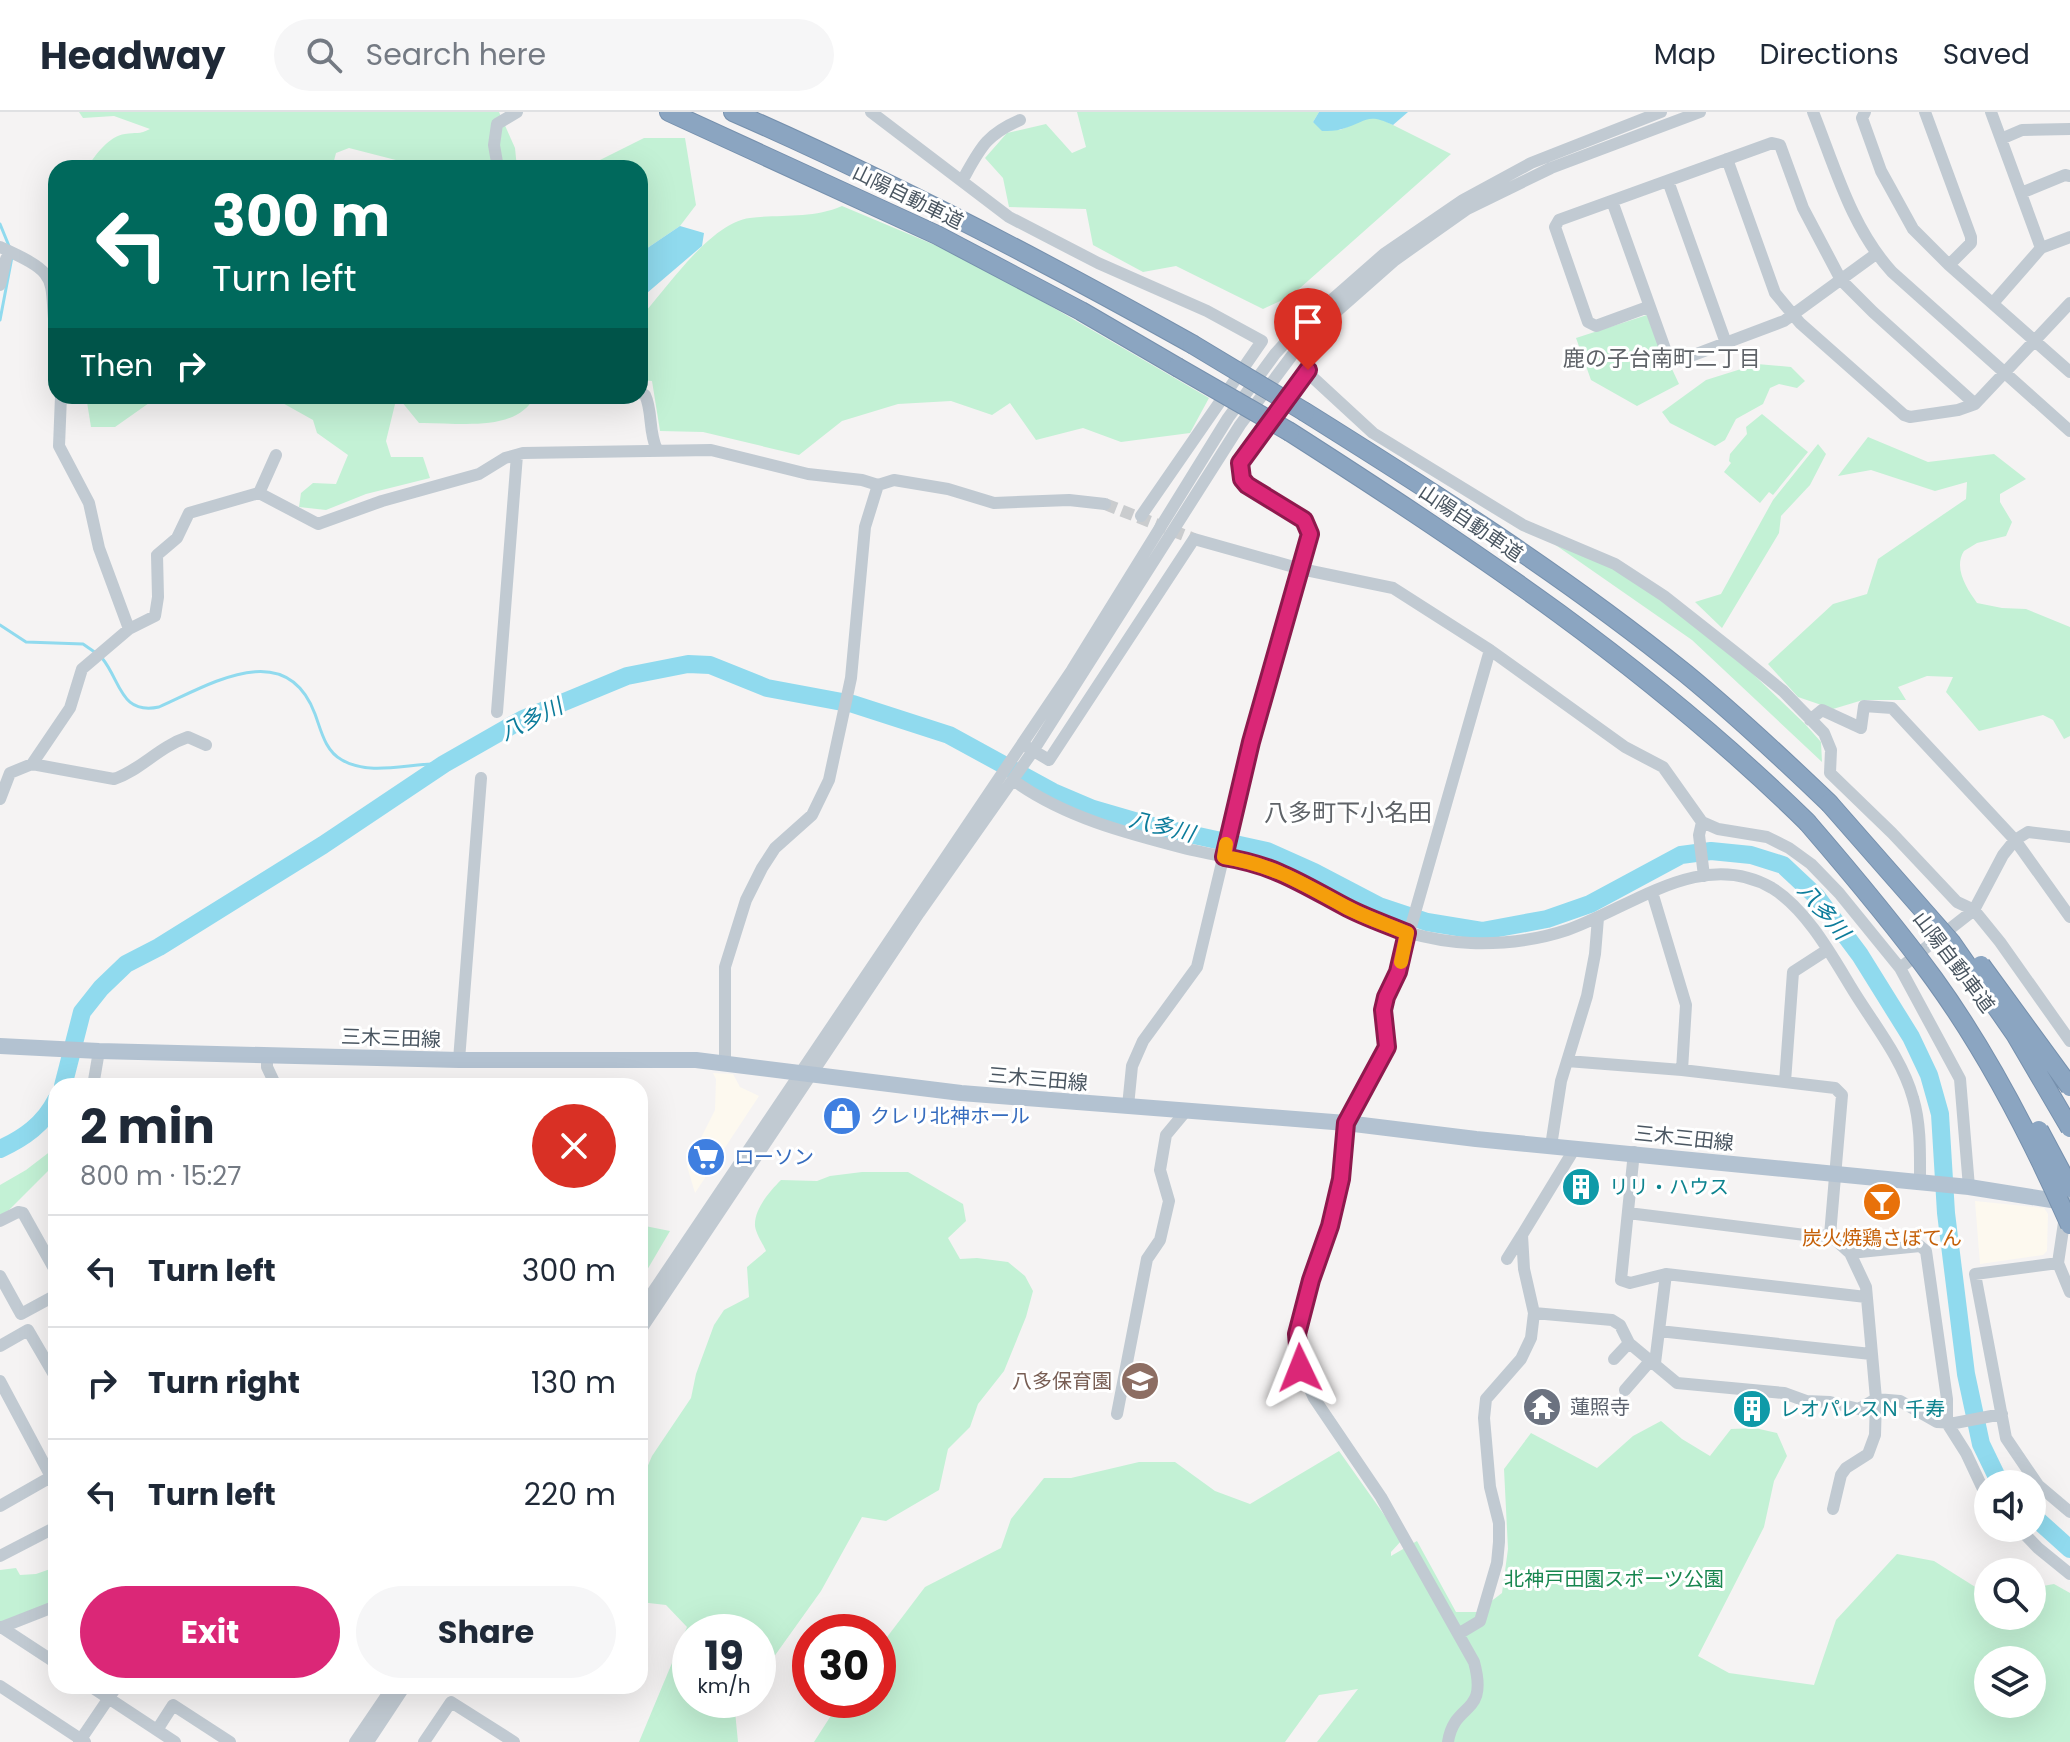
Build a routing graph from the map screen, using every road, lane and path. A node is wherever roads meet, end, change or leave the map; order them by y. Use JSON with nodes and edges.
{"nodes":[{"id":1,"x":517,"y":112,"type":"edge"},
{"id":2,"x":669,"y":112,"type":"edge"},
{"id":3,"x":733,"y":112,"type":"edge"},
{"id":4,"x":871,"y":112,"type":"edge"},
{"id":5,"x":1661,"y":112,"type":"edge"},
{"id":6,"x":1700,"y":112,"type":"edge"},
{"id":7,"x":1813,"y":112,"type":"edge"},
{"id":8,"x":1865,"y":112,"type":"edge"},
{"id":9,"x":1925,"y":112,"type":"edge"},
{"id":10,"x":1991,"y":112,"type":"edge"},
{"id":11,"x":1020,"y":120,"type":"dead end"},
{"id":12,"x":2070,"y":129,"type":"edge"},
{"id":13,"x":2001,"y":139,"type":"junction"},
{"id":14,"x":1727,"y":159,"type":"junction"},
{"id":15,"x":497,"y":160,"type":"edge"},
{"id":16,"x":2070,"y":176,"type":"edge"},
{"id":17,"x":962,"y":181,"type":"junction"},
{"id":18,"x":1668,"y":181,"type":"junction"},
{"id":19,"x":2021,"y":193,"type":"junction"},
{"id":20,"x":1612,"y":201,"type":"junction"},
{"id":21,"x":2070,"y":237,"type":"edge"},
{"id":22,"x":2041,"y":248,"type":"junction"},
{"id":23,"x":3,"y":253,"type":"edge"},
{"id":24,"x":1876,"y":254,"type":"junction"},
{"id":25,"x":1949,"y":265,"type":"junction"},
{"id":26,"x":48,"y":277,"type":"edge"},
{"id":27,"x":1841,"y":280,"type":"junction"},
{"id":28,"x":0,"y":285,"type":"edge"},
{"id":29,"x":1993,"y":303,"type":"junction"},
{"id":30,"x":2070,"y":303,"type":"edge"},
{"id":31,"x":1648,"y":307,"type":"junction"},
{"id":32,"x":1793,"y":315,"type":"junction"},
{"id":33,"x":2034,"y":341,"type":"junction"},
{"id":34,"x":1302,"y":342,"type":"junction"},
{"id":35,"x":1726,"y":343,"type":"junction"},
{"id":36,"x":1308,"y":370,"type":"junction"},
{"id":37,"x":2005,"y":372,"type":"junction"},
{"id":38,"x":2070,"y":372,"type":"edge"},
{"id":39,"x":648,"y":402,"type":"edge"},
{"id":40,"x":61,"y":404,"type":"edge"},
{"id":41,"x":1975,"y":404,"type":"junction"},
{"id":42,"x":2070,"y":431,"type":"edge"},
{"id":43,"x":657,"y":450,"type":"junction"},
{"id":44,"x":276,"y":455,"type":"dead end"},
{"id":45,"x":517,"y":455,"type":"junction"},
{"id":46,"x":878,"y":485,"type":"junction"},
{"id":47,"x":259,"y":493,"type":"junction"},
{"id":48,"x":1105,"y":504,"type":"tunnel mouth"},
{"id":49,"x":1141,"y":516,"type":"dead end"},
{"id":50,"x":1301,"y":569,"type":"junction"},
{"id":51,"x":129,"y":629,"type":"junction"},
{"id":52,"x":1490,"y":650,"type":"junction"},
{"id":53,"x":497,"y":712,"type":"dead end"},
{"id":54,"x":1810,"y":720,"type":"junction"},
{"id":55,"x":206,"y":745,"type":"dead end"},
{"id":56,"x":1027,"y":747,"type":"junction"},
{"id":57,"x":32,"y":764,"type":"junction"},
{"id":58,"x":5,"y":772,"type":"edge"},
{"id":59,"x":481,"y":778,"type":"dead end"},
{"id":60,"x":1013,"y":780,"type":"junction"},
{"id":61,"x":0,"y":799,"type":"edge"},
{"id":62,"x":1829,"y":803,"type":"junction"},
{"id":63,"x":1807,"y":822,"type":"junction"},
{"id":64,"x":1700,"y":829,"type":"junction"},
{"id":65,"x":2070,"y":837,"type":"edge"},
{"id":66,"x":2015,"y":840,"type":"junction"},
{"id":67,"x":1224,"y":857,"type":"junction"},
{"id":68,"x":1704,"y":876,"type":"junction"},
{"id":69,"x":1652,"y":892,"type":"junction"},
{"id":70,"x":1974,"y":910,"type":"junction"},
{"id":71,"x":2070,"y":917,"type":"edge"},
{"id":72,"x":1598,"y":918,"type":"junction"},
{"id":73,"x":1407,"y":933,"type":"junction"},
{"id":74,"x":1827,"y":950,"type":"junction"},
{"id":75,"x":1900,"y":968,"type":"junction"},
{"id":76,"x":2070,"y":1041,"type":"edge"},
{"id":77,"x":0,"y":1046,"type":"edge"},
{"id":78,"x":92,"y":1050,"type":"junction"},
{"id":79,"x":267,"y":1054,"type":"junction"},
{"id":80,"x":459,"y":1060,"type":"junction"},
{"id":81,"x":1567,"y":1061,"type":"junction"},
{"id":82,"x":725,"y":1063,"type":"junction"},
{"id":83,"x":1682,"y":1070,"type":"junction"},
{"id":84,"x":807,"y":1073,"type":"junction"},
{"id":85,"x":93,"y":1078,"type":"edge"},
{"id":86,"x":272,"y":1078,"type":"edge"},
{"id":87,"x":1785,"y":1082,"type":"junction"},
{"id":88,"x":2070,"y":1087,"type":"edge"},
{"id":89,"x":1128,"y":1106,"type":"junction"},
{"id":90,"x":1186,"y":1111,"type":"junction"},
{"id":91,"x":1346,"y":1123,"type":"junction"},
{"id":92,"x":2070,"y":1128,"type":"edge"},
{"id":93,"x":1551,"y":1146,"type":"junction"},
{"id":94,"x":1575,"y":1148,"type":"junction"},
{"id":95,"x":1634,"y":1152,"type":"junction"},
{"id":96,"x":1836,"y":1174,"type":"junction"},
{"id":97,"x":1923,"y":1182,"type":"junction"},
{"id":98,"x":1966,"y":1186,"type":"junction"},
{"id":99,"x":2069,"y":1198,"type":"edge"},
{"id":100,"x":1628,"y":1213,"type":"junction"},
{"id":101,"x":0,"y":1221,"type":"edge"},
{"id":102,"x":2070,"y":1225,"type":"edge"},
{"id":103,"x":1522,"y":1235,"type":"junction"},
{"id":104,"x":1830,"y":1235,"type":"junction"},
{"id":105,"x":1850,"y":1253,"type":"junction"},
{"id":106,"x":48,"y":1258,"type":"edge"},
{"id":107,"x":1507,"y":1259,"type":"dead end"},
{"id":108,"x":2058,"y":1263,"type":"junction"},
{"id":109,"x":1666,"y":1274,"type":"junction"},
{"id":110,"x":0,"y":1276,"type":"edge"},
{"id":111,"x":2070,"y":1292,"type":"edge"},
{"id":112,"x":1866,"y":1297,"type":"junction"},
{"id":113,"x":48,"y":1299,"type":"edge"},
{"id":114,"x":648,"y":1300,"type":"edge"},
{"id":115,"x":1534,"y":1313,"type":"junction"},
{"id":116,"x":648,"y":1319,"type":"edge"},
{"id":117,"x":1659,"y":1331,"type":"junction"},
{"id":118,"x":1629,"y":1343,"type":"junction"},
{"id":119,"x":0,"y":1346,"type":"edge"},
{"id":120,"x":1871,"y":1354,"type":"junction"},
{"id":121,"x":1614,"y":1359,"type":"dead end"},
{"id":122,"x":1653,"y":1362,"type":"junction"},
{"id":123,"x":48,"y":1364,"type":"edge"},
{"id":124,"x":0,"y":1381,"type":"edge"},
{"id":125,"x":1625,"y":1390,"type":"dead end"},
{"id":126,"x":1876,"y":1399,"type":"junction"},
{"id":127,"x":1117,"y":1414,"type":"dead end"},
{"id":128,"x":1998,"y":1414,"type":"junction"},
{"id":129,"x":1951,"y":1423,"type":"junction"},
{"id":130,"x":48,"y":1468,"type":"edge"},
{"id":131,"x":1974,"y":1470,"type":"edge"},
{"id":132,"x":48,"y":1481,"type":"edge"},
{"id":133,"x":2,"y":1500,"type":"edge"},
{"id":134,"x":1833,"y":1509,"type":"dead end"},
{"id":135,"x":2070,"y":1512,"type":"edge"},
{"id":136,"x":48,"y":1531,"type":"edge"},
{"id":137,"x":2032,"y":1542,"type":"edge"},
{"id":138,"x":0,"y":1556,"type":"edge"},
{"id":139,"x":2070,"y":1574,"type":"edge"},
{"id":140,"x":48,"y":1609,"type":"edge"},
{"id":141,"x":1,"y":1628,"type":"edge"},
{"id":142,"x":1460,"y":1633,"type":"junction"},
{"id":143,"x":48,"y":1658,"type":"edge"},
{"id":144,"x":0,"y":1686,"type":"edge"},
{"id":145,"x":102,"y":1694,"type":"edge"},
{"id":146,"x":111,"y":1694,"type":"edge"},
{"id":147,"x":388,"y":1694,"type":"edge"},
{"id":148,"x":400,"y":1694,"type":"edge"},
{"id":149,"x":108,"y":1698,"type":"junction"},
{"id":150,"x":157,"y":1730,"type":"junction"},
{"id":151,"x":81,"y":1741,"type":"edge"},
{"id":152,"x":175,"y":1742,"type":"edge"},
{"id":153,"x":230,"y":1742,"type":"edge"},
{"id":154,"x":355,"y":1742,"type":"edge"},
{"id":155,"x":368,"y":1742,"type":"edge"},
{"id":156,"x":424,"y":1742,"type":"edge"},
{"id":157,"x":514,"y":1742,"type":"edge"},
{"id":158,"x":1448,"y":1742,"type":"edge"}],
"edges":[{"from":1,"to":15,"type":"street"},
{"from":2,"to":63,"type":"highway","name":"山陽自動車道","bridge":true},
{"from":3,"to":62,"type":"highway","name":"山陽自動車道","bridge":true},
{"from":4,"to":17,"type":"street"},
{"from":5,"to":56,"type":"street"},
{"from":6,"to":34,"type":"street"},
{"from":7,"to":24,"type":"street"},
{"from":8,"to":25,"type":"street"},
{"from":9,"to":25,"type":"street"},
{"from":10,"to":13,"type":"street"},
{"from":11,"to":17,"type":"street"},
{"from":12,"to":13,"type":"street"},
{"from":13,"to":19,"type":"street"},
{"from":14,"to":18,"type":"street"},
{"from":14,"to":27,"type":"street"},
{"from":14,"to":32,"type":"street"},
{"from":16,"to":19,"type":"street"},
{"from":17,"to":49,"type":"street"},
{"from":18,"to":20,"type":"street"},
{"from":18,"to":35,"type":"street"},
{"from":19,"to":22,"type":"street"},
{"from":20,"to":31,"type":"street"},
{"from":20,"to":31,"type":"street"},
{"from":21,"to":22,"type":"street"},
{"from":22,"to":29,"type":"street"},
{"from":23,"to":26,"type":"street"},
{"from":23,"to":28,"type":"street"},
{"from":24,"to":27,"type":"street"},
{"from":24,"to":37,"type":"street"},
{"from":25,"to":29,"type":"street"},
{"from":27,"to":32,"type":"street"},
{"from":27,"to":41,"type":"street"},
{"from":29,"to":33,"type":"street"},
{"from":30,"to":33,"type":"street"},
{"from":31,"to":35,"type":"street"},
{"from":32,"to":35,"type":"street"},
{"from":32,"to":41,"type":"street"},
{"from":33,"to":37,"type":"street"},
{"from":33,"to":38,"type":"street"},
{"from":34,"to":36,"type":"street"},
{"from":34,"to":56,"type":"street"},
{"from":36,"to":50,"type":"street"},
{"from":36,"to":54,"type":"street"},
{"from":37,"to":41,"type":"street"},
{"from":37,"to":42,"type":"street"},
{"from":39,"to":43,"type":"street"},
{"from":40,"to":51,"type":"street"},
{"from":43,"to":45,"type":"street"},
{"from":43,"to":46,"type":"street"},
{"from":44,"to":47,"type":"street"},
{"from":45,"to":47,"type":"street"},
{"from":45,"to":53,"type":"street"},
{"from":46,"to":48,"type":"street"},
{"from":46,"to":82,"type":"street"},
{"from":47,"to":51,"type":"street"},
{"from":50,"to":52,"type":"street"},
{"from":50,"to":56,"type":"street"},
{"from":50,"to":67,"type":"street"},
{"from":51,"to":57,"type":"street"},
{"from":52,"to":64,"type":"street"},
{"from":52,"to":73,"type":"street"},
{"from":54,"to":66,"type":"street"},
{"from":54,"to":70,"type":"street"},
{"from":55,"to":57,"type":"street"},
{"from":56,"to":60,"type":"street"},
{"from":56,"to":84,"type":"street"},
{"from":57,"to":58,"type":"street"},
{"from":58,"to":61,"type":"street"},
{"from":59,"to":80,"type":"street"},
{"from":60,"to":67,"type":"street"},
{"from":60,"to":84,"type":"street"},
{"from":62,"to":88,"type":"highway","bridge":true},
{"from":62,"to":92,"type":"highway","name":"山陽自動車道","bridge":true},
{"from":63,"to":99,"type":"highway","name":"山陽自動車道","bridge":true},
{"from":63,"to":102,"type":"highway","bridge":true},
{"from":64,"to":68,"type":"street"},
{"from":64,"to":75,"type":"street"},
{"from":65,"to":66,"type":"street"},
{"from":66,"to":70,"type":"street"},
{"from":66,"to":71,"type":"street"},
{"from":67,"to":73,"type":"street"},
{"from":67,"to":89,"type":"street"},
{"from":68,"to":69,"type":"street"},
{"from":68,"to":74,"type":"street"},
{"from":69,"to":72,"type":"street"},
{"from":69,"to":83,"type":"street"},
{"from":70,"to":75,"type":"street"},
{"from":70,"to":76,"type":"street"},
{"from":72,"to":73,"type":"street"},
{"from":72,"to":81,"type":"street"},
{"from":73,"to":91,"type":"street"},
{"from":74,"to":87,"type":"street"},
{"from":74,"to":97,"type":"street"},
{"from":75,"to":98,"type":"street"},
{"from":77,"to":78,"type":"main road","name":"三木三田線"},
{"from":78,"to":79,"type":"main road","name":"三木三田線"},
{"from":78,"to":85,"type":"street"},
{"from":79,"to":80,"type":"main road","name":"三木三田線"},
{"from":79,"to":86,"type":"street"},
{"from":80,"to":82,"type":"main road","name":"三木三田線"},
{"from":81,"to":83,"type":"street"},
{"from":81,"to":93,"type":"street"},
{"from":82,"to":84,"type":"main road","name":"三木三田線"},
{"from":83,"to":87,"type":"street"},
{"from":84,"to":89,"type":"main road","name":"三木三田線"},
{"from":84,"to":114,"type":"street"},
{"from":84,"to":116,"type":"street"},
{"from":87,"to":96,"type":"street"},
{"from":89,"to":90,"type":"main road","name":"三木三田線"},
{"from":90,"to":91,"type":"main road","name":"三木三田線"},
{"from":90,"to":127,"type":"street"},
{"from":91,"to":93,"type":"main road","name":"三木三田線"},
{"from":91,"to":142,"type":"street"},
{"from":93,"to":94,"type":"main road","name":"三木三田線"},
{"from":94,"to":95,"type":"main road","name":"三木三田線"},
{"from":94,"to":103,"type":"street"},
{"from":95,"to":96,"type":"main road","name":"三木三田線"},
{"from":95,"to":100,"type":"street"},
{"from":96,"to":97,"type":"main road","name":"三木三田線"},
{"from":96,"to":104,"type":"street"},
{"from":97,"to":98,"type":"main road","name":"三木三田線"},
{"from":98,"to":99,"type":"main road","name":"三木三田線"},
{"from":99,"to":108,"type":"street"},
{"from":100,"to":104,"type":"street"},
{"from":100,"to":109,"type":"street"},
{"from":101,"to":106,"type":"street"},
{"from":103,"to":107,"type":"street"},
{"from":103,"to":115,"type":"street"},
{"from":104,"to":105,"type":"street"},
{"from":105,"to":112,"type":"street"},
{"from":105,"to":129,"type":"street"},
{"from":108,"to":111,"type":"street"},
{"from":108,"to":128,"type":"street"},
{"from":109,"to":112,"type":"street"},
{"from":109,"to":117,"type":"street"},
{"from":110,"to":113,"type":"street"},
{"from":112,"to":120,"type":"street"},
{"from":115,"to":118,"type":"street"},
{"from":115,"to":142,"type":"street"},
{"from":117,"to":120,"type":"street"},
{"from":117,"to":122,"type":"street"},
{"from":118,"to":121,"type":"street"},
{"from":118,"to":122,"type":"street"},
{"from":119,"to":123,"type":"street"},
{"from":120,"to":126,"type":"street"},
{"from":122,"to":125,"type":"street"},
{"from":122,"to":126,"type":"street"},
{"from":124,"to":130,"type":"street"},
{"from":126,"to":129,"type":"street"},
{"from":126,"to":134,"type":"street"},
{"from":128,"to":129,"type":"street"},
{"from":128,"to":135,"type":"street"},
{"from":129,"to":131,"type":"street"},
{"from":132,"to":133,"type":"street"},
{"from":136,"to":138,"type":"street"},
{"from":137,"to":139,"type":"street"},
{"from":140,"to":141,"type":"street"},
{"from":141,"to":143,"type":"street"},
{"from":142,"to":158,"type":"street"},
{"from":144,"to":151,"type":"street"},
{"from":145,"to":149,"type":"street"},
{"from":146,"to":149,"type":"street"},
{"from":147,"to":154,"type":"street"},
{"from":148,"to":155,"type":"street"},
{"from":149,"to":150,"type":"street"},
{"from":149,"to":151,"type":"street"},
{"from":150,"to":152,"type":"street"},
{"from":150,"to":153,"type":"street"},
{"from":156,"to":157,"type":"street"}]}
